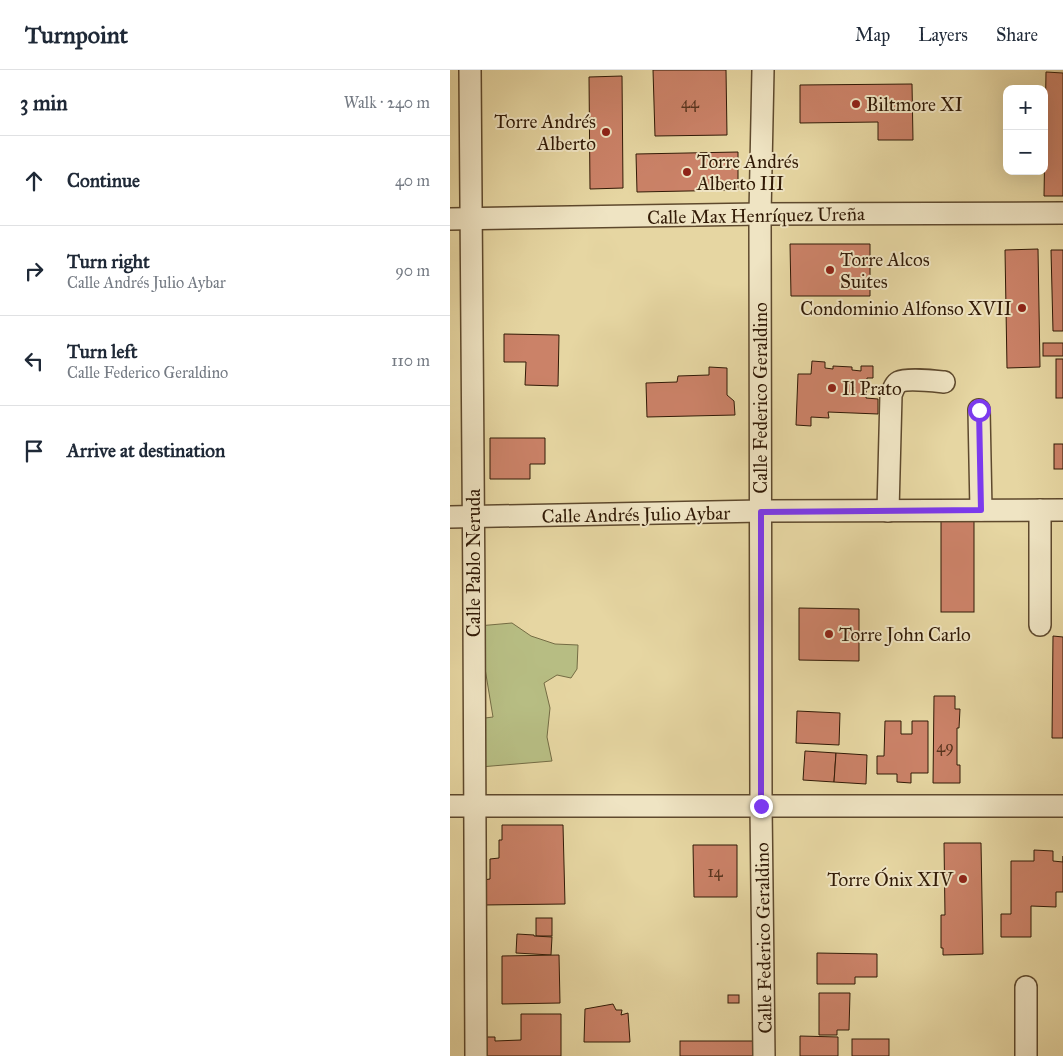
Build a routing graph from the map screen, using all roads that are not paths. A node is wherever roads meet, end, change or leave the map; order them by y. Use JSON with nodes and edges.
{"nodes":[{"id":1,"x":470,"y":70,"type":"edge"},
{"id":2,"x":762,"y":70,"type":"edge"},
{"id":3,"x":1063,"y":212,"type":"edge"},
{"id":4,"x":760,"y":214,"type":"junction"},
{"id":5,"x":450,"y":219,"type":"edge"},
{"id":6,"x":472,"y":219,"type":"junction"},
{"id":7,"x":944,"y":382,"type":"dead end"},
{"id":8,"x":979,"y":410,"type":"dead end"},
{"id":9,"x":981,"y":510,"type":"junction"},
{"id":10,"x":1040,"y":510,"type":"junction"},
{"id":11,"x":1063,"y":510,"type":"edge"},
{"id":12,"x":888,"y":511,"type":"junction"},
{"id":13,"x":761,"y":512,"type":"junction"},
{"id":14,"x":450,"y":517,"type":"edge"},
{"id":15,"x":473,"y":517,"type":"junction"},
{"id":16,"x":1040,"y":625,"type":"dead end"},
{"id":17,"x":450,"y":806,"type":"edge"},
{"id":18,"x":474,"y":806,"type":"junction"},
{"id":19,"x":761,"y":806,"type":"junction"},
{"id":20,"x":1063,"y":806,"type":"edge"},
{"id":21,"x":1026,"y":988,"type":"dead end"},
{"id":22,"x":476,"y":1056,"type":"edge"},
{"id":23,"x":764,"y":1056,"type":"edge"},
{"id":24,"x":1026,"y":1056,"type":"edge"}],
"edges":[{"from":1,"to":6,"type":"street","name":"Calle Pablo Neruda"},
{"from":2,"to":4,"type":"street","name":"Calle Federico Geraldino"},
{"from":3,"to":4,"type":"street","name":"Calle Max Henríquez Ureña"},
{"from":4,"to":6,"type":"street","name":"Calle Max Henríquez Ureña"},
{"from":4,"to":13,"type":"street","name":"Calle Federico Geraldino"},
{"from":5,"to":6,"type":"street","name":"Calle Max Henríquez Ureña"},
{"from":6,"to":15,"type":"street","name":"Calle Pablo Neruda"},
{"from":7,"to":12,"type":"street"},
{"from":8,"to":9,"type":"street"},
{"from":9,"to":10,"type":"street","name":"Calle Andrés Julio Aybar"},
{"from":9,"to":12,"type":"street","name":"Calle Andrés Julio Aybar"},
{"from":10,"to":11,"type":"street","name":"Calle Andrés Julio Aybar"},
{"from":10,"to":16,"type":"street"},
{"from":12,"to":13,"type":"street","name":"Calle Andrés Julio Aybar"},
{"from":13,"to":15,"type":"street","name":"Calle Andrés Julio Aybar"},
{"from":13,"to":19,"type":"street","name":"Calle Federico Geraldino"},
{"from":14,"to":15,"type":"street","name":"Calle Andrés Julio Aybar"},
{"from":15,"to":18,"type":"street","name":"Calle Pablo Neruda"},
{"from":17,"to":18,"type":"street"},
{"from":18,"to":19,"type":"street"},
{"from":18,"to":22,"type":"street","name":"Calle Pablo Neruda"},
{"from":19,"to":20,"type":"street"},
{"from":19,"to":23,"type":"street","name":"Calle Federico Geraldino"},
{"from":21,"to":24,"type":"street"}]}
